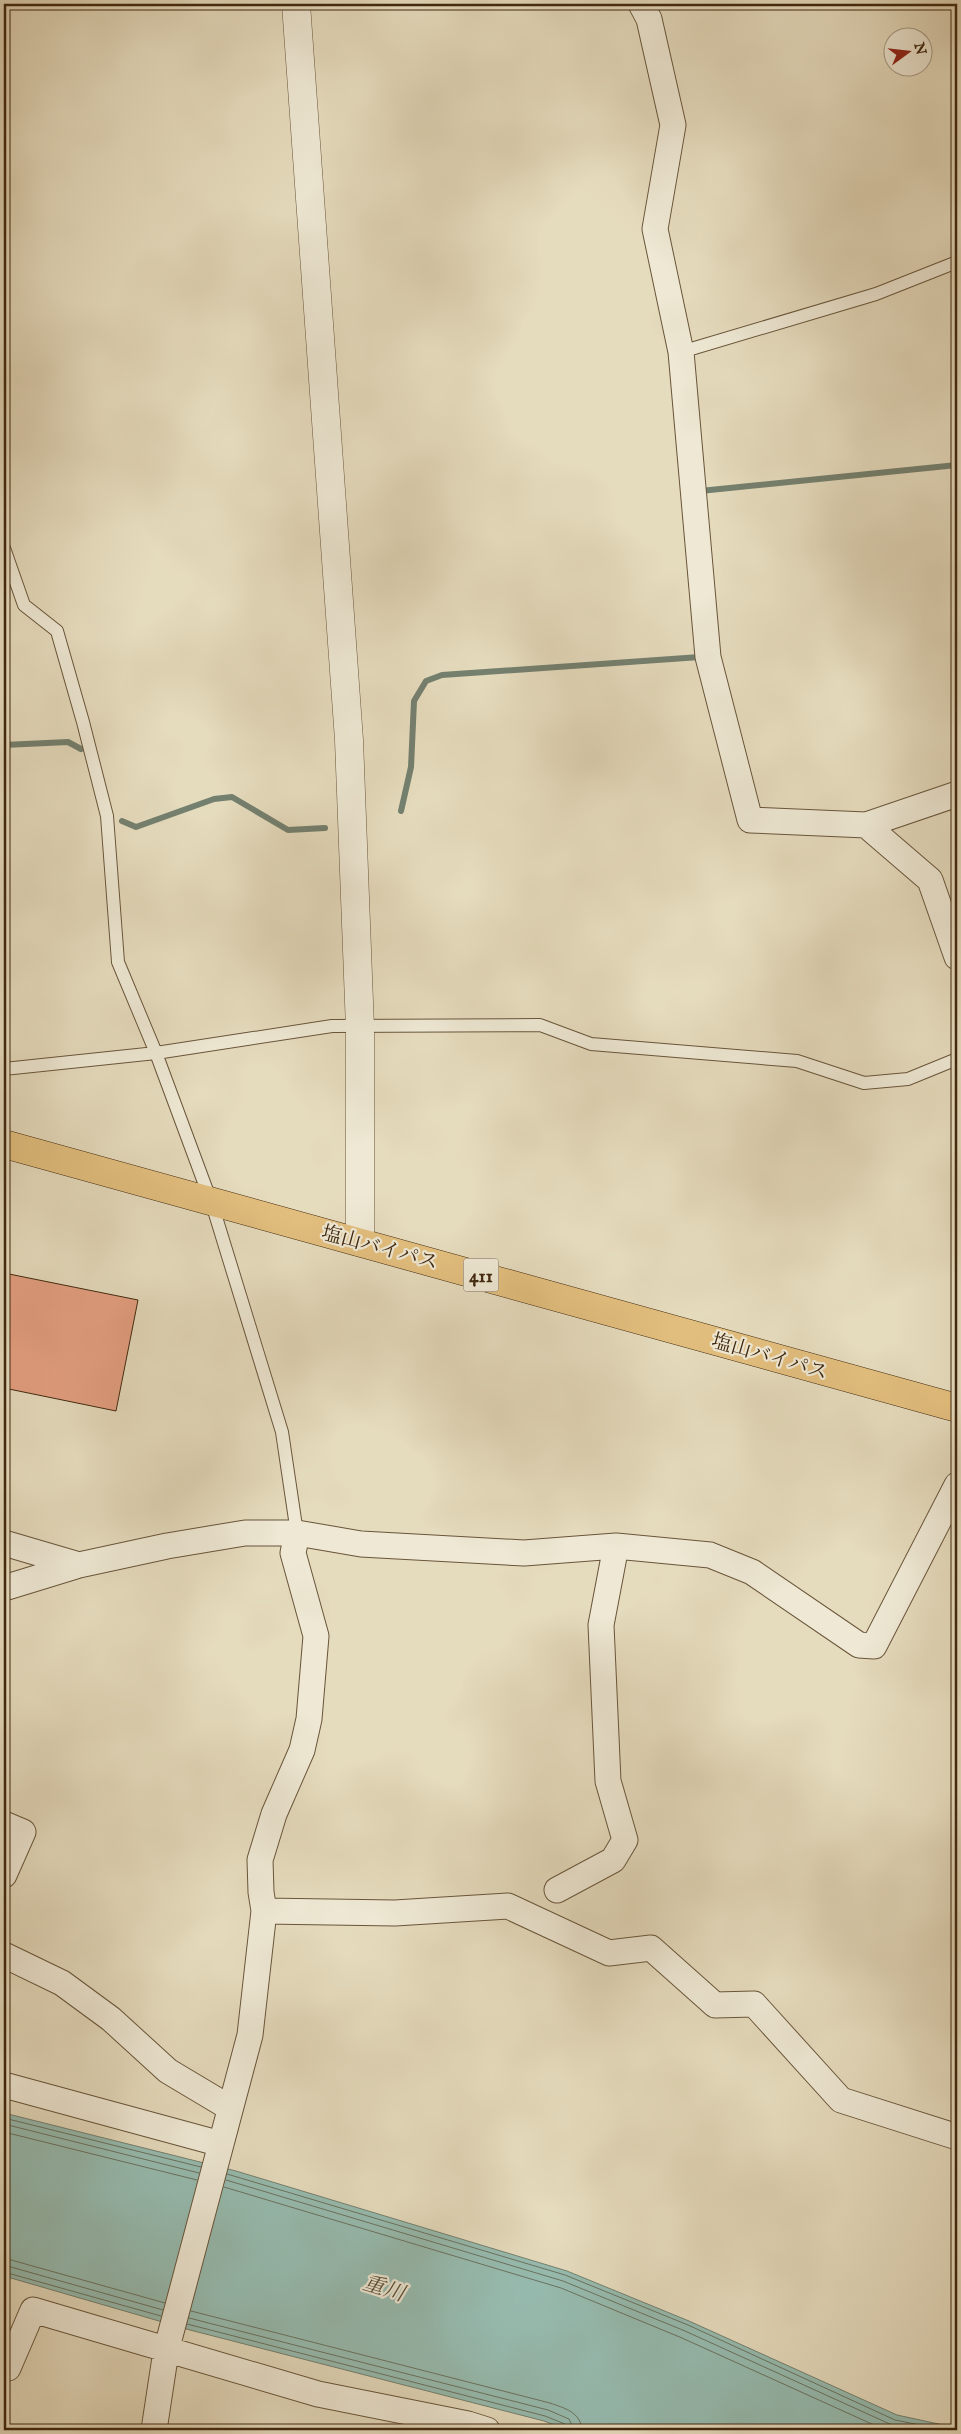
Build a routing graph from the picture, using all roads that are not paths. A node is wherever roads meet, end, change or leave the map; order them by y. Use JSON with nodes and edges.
{"nodes":[{"id":1,"x":296,"y":4,"type":"edge"},
{"id":2,"x":641,"y":4,"type":"edge"},
{"id":3,"x":957,"y":262,"type":"edge"},
{"id":4,"x":682,"y":352,"type":"junction"},
{"id":5,"x":4,"y":548,"type":"edge"},
{"id":6,"x":957,"y":794,"type":"edge"},
{"id":7,"x":866,"y":826,"type":"junction"},
{"id":8,"x":957,"y":956,"type":"edge"},
{"id":9,"x":360,"y":1028,"type":"junction"},
{"id":10,"x":156,"y":1053,"type":"junction"},
{"id":11,"x":957,"y":1059,"type":"edge"},
{"id":12,"x":4,"y":1069,"type":"edge"},
{"id":13,"x":4,"y":1144,"type":"edge"},
{"id":14,"x":212,"y":1204,"type":"junction"},
{"id":15,"x":360,"y":1241,"type":"junction"},
{"id":16,"x":957,"y":1408,"type":"edge"},
{"id":17,"x":957,"y":1485,"type":"edge"},
{"id":18,"x":297,"y":1533,"type":"junction"},
{"id":19,"x":4,"y":1543,"type":"edge"},
{"id":20,"x":616,"y":1546,"type":"junction"},
{"id":21,"x":79,"y":1565,"type":"junction"},
{"id":22,"x":4,"y":1588,"type":"edge"},
{"id":23,"x":4,"y":1824,"type":"edge"},
{"id":24,"x":4,"y":1875,"type":"edge"},
{"id":25,"x":557,"y":1890,"type":"dead end"},
{"id":26,"x":264,"y":1911,"type":"junction"},
{"id":27,"x":4,"y":1955,"type":"edge"},
{"id":28,"x":4,"y":2085,"type":"edge"},
{"id":29,"x":230,"y":2108,"type":"junction"},
{"id":30,"x":957,"y":2137,"type":"edge"},
{"id":31,"x":222,"y":2144,"type":"junction"},
{"id":32,"x":166,"y":2351,"type":"junction"},
{"id":33,"x":4,"y":2369,"type":"edge"},
{"id":34,"x":154,"y":2430,"type":"edge"},
{"id":35,"x":487,"y":2430,"type":"edge"}],
"edges":[{"from":1,"to":9,"type":"street"},
{"from":2,"to":4,"type":"street"},
{"from":3,"to":4,"type":"lane"},
{"from":4,"to":7,"type":"street"},
{"from":5,"to":10,"type":"lane"},
{"from":6,"to":7,"type":"street"},
{"from":7,"to":8,"type":"street"},
{"from":9,"to":10,"type":"lane"},
{"from":9,"to":11,"type":"lane"},
{"from":9,"to":15,"type":"street"},
{"from":10,"to":12,"type":"lane"},
{"from":10,"to":14,"type":"lane"},
{"from":13,"to":14,"type":"highway","name":"塩山バイパス","number":"411"},
{"from":14,"to":15,"type":"highway","name":"塩山バイパス","number":"411"},
{"from":14,"to":18,"type":"lane"},
{"from":15,"to":16,"type":"highway","name":"塩山バイパス","number":"411"},
{"from":17,"to":20,"type":"street"},
{"from":18,"to":20,"type":"street"},
{"from":18,"to":21,"type":"street"},
{"from":18,"to":26,"type":"street"},
{"from":19,"to":21,"type":"street"},
{"from":20,"to":25,"type":"street"},
{"from":21,"to":22,"type":"street"},
{"from":23,"to":24,"type":"street"},
{"from":26,"to":29,"type":"street"},
{"from":26,"to":30,"type":"street"},
{"from":27,"to":29,"type":"street"},
{"from":28,"to":31,"type":"street"},
{"from":29,"to":31,"type":"street"},
{"from":31,"to":32,"type":"street"},
{"from":32,"to":33,"type":"street"},
{"from":32,"to":34,"type":"street"},
{"from":32,"to":35,"type":"street"}]}
